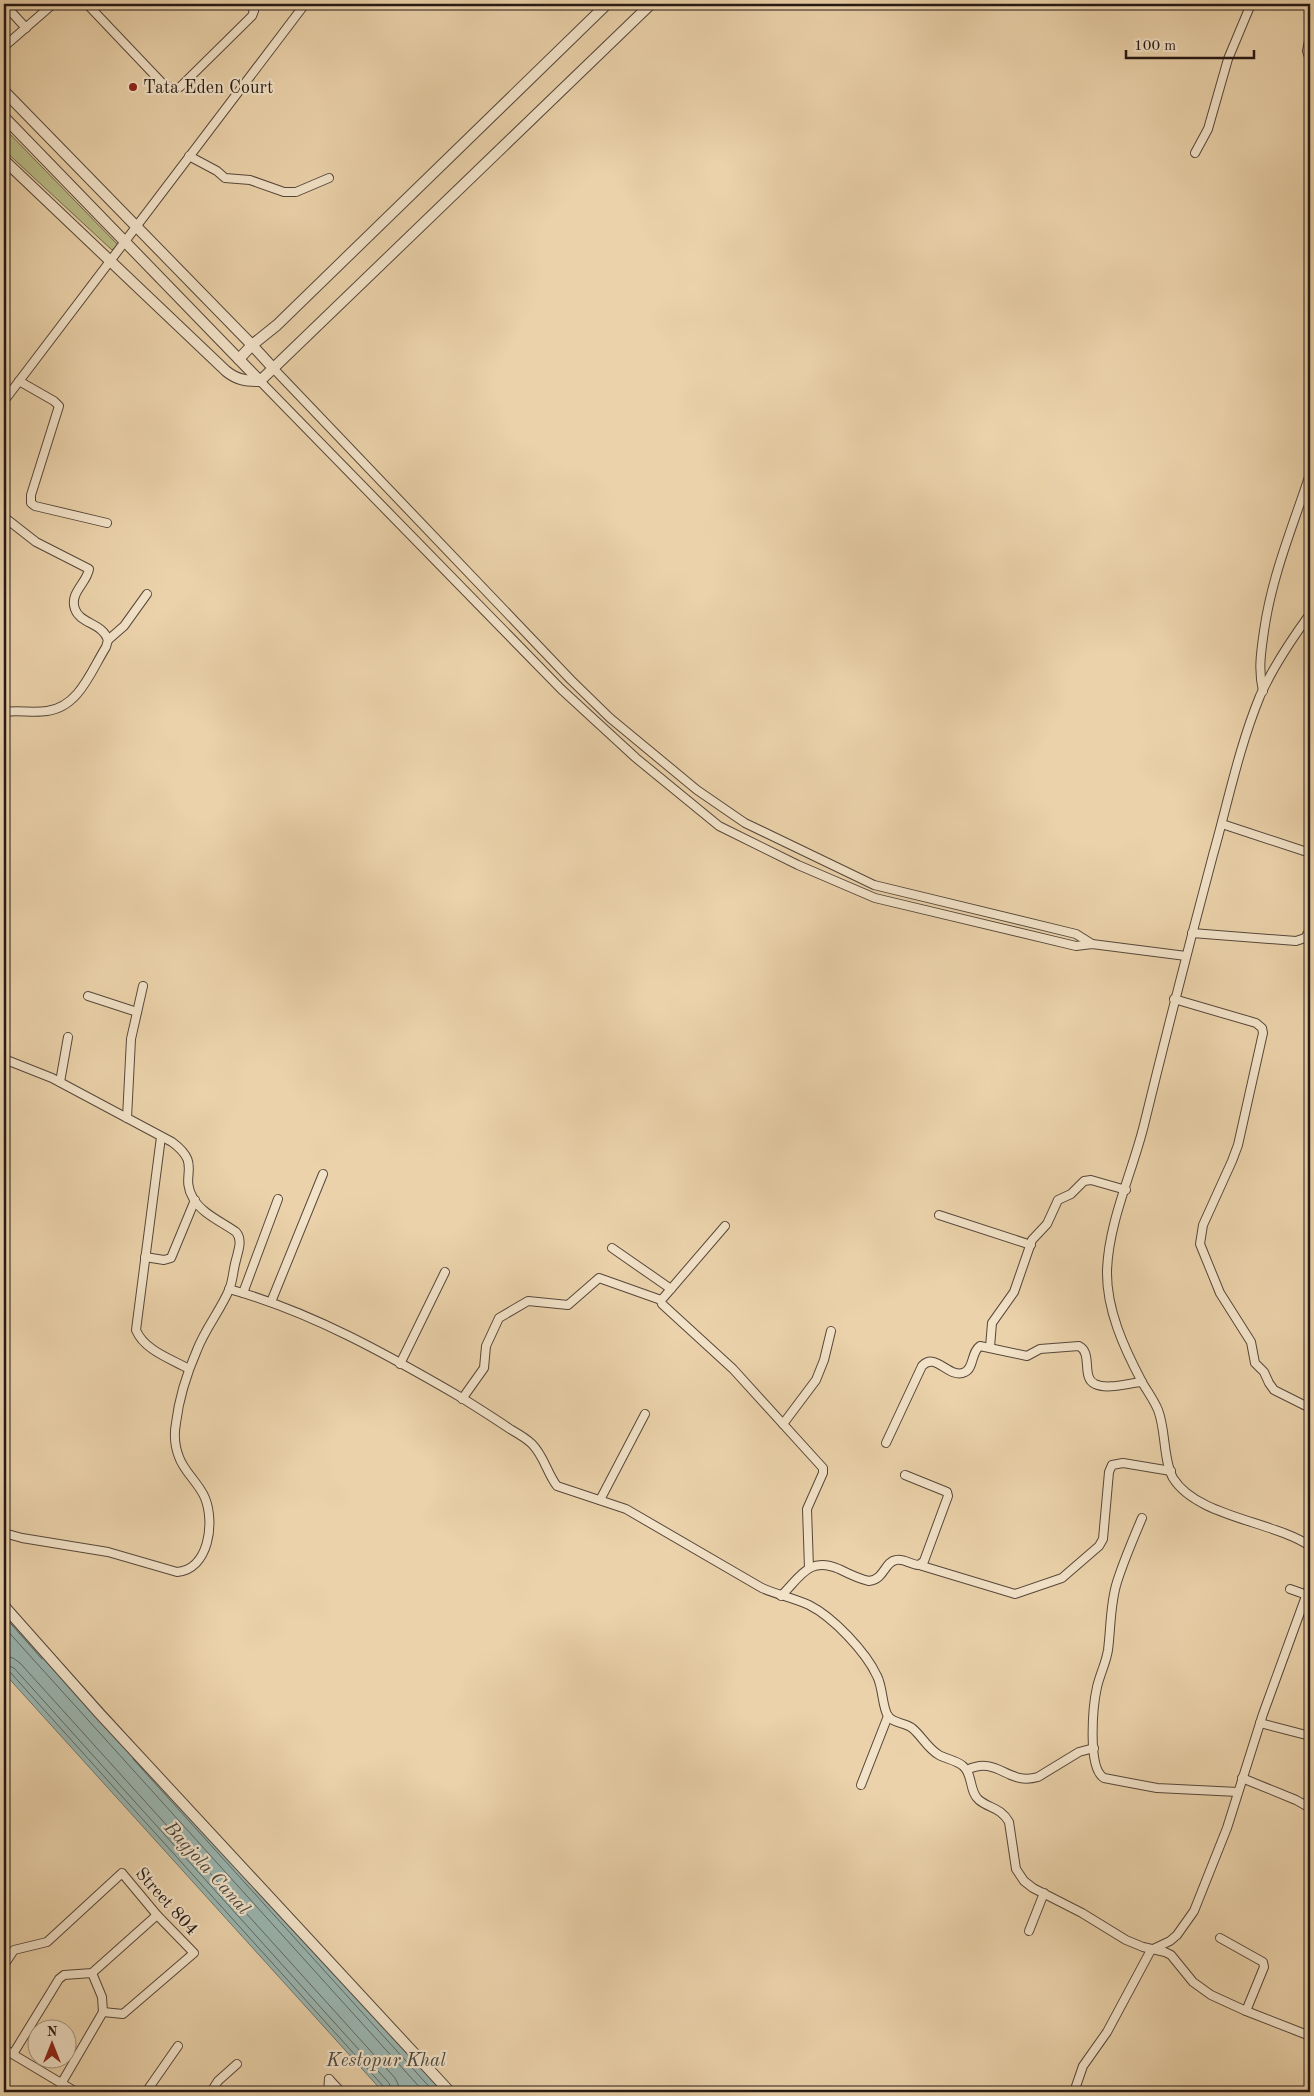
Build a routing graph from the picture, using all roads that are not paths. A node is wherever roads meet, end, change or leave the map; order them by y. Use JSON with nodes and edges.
{"nodes":[{"id":1,"x":4,"y":4,"type":"edge"},
{"id":2,"x":53,"y":4,"type":"edge"},
{"id":3,"x":87,"y":4,"type":"edge"},
{"id":4,"x":250,"y":4,"type":"edge"},
{"id":5,"x":305,"y":4,"type":"edge"},
{"id":6,"x":607,"y":4,"type":"edge"},
{"id":7,"x":651,"y":4,"type":"edge"},
{"id":8,"x":1251,"y":4,"type":"edge"},
{"id":9,"x":1306,"y":4,"type":"edge"},
{"id":10,"x":1310,"y":5,"type":"edge"},
{"id":11,"x":26,"y":28,"type":"junction"},
{"id":12,"x":1310,"y":36,"type":"edge"},
{"id":13,"x":6,"y":45,"type":"dead end"},
{"id":14,"x":1310,"y":60,"type":"edge"},
{"id":15,"x":4,"y":91,"type":"edge"},
{"id":16,"x":4,"y":117,"type":"edge"},
{"id":17,"x":1196,"y":153,"type":"dead end"},
{"id":18,"x":189,"y":156,"type":"junction"},
{"id":19,"x":4,"y":160,"type":"edge"},
{"id":20,"x":329,"y":178,"type":"dead end"},
{"id":21,"x":136,"y":227,"type":"junction"},
{"id":22,"x":125,"y":242,"type":"junction"},
{"id":23,"x":111,"y":261,"type":"junction"},
{"id":24,"x":252,"y":345,"type":"junction"},
{"id":25,"x":239,"y":359,"type":"junction"},
{"id":26,"x":273,"y":368,"type":"junction"},
{"id":27,"x":19,"y":381,"type":"junction"},
{"id":28,"x":260,"y":381,"type":"junction"},
{"id":29,"x":4,"y":401,"type":"edge"},
{"id":30,"x":1310,"y":474,"type":"edge"},
{"id":31,"x":1308,"y":485,"type":"edge"},
{"id":32,"x":4,"y":517,"type":"edge"},
{"id":33,"x":107,"y":523,"type":"dead end"},
{"id":34,"x":147,"y":594,"type":"dead end"},
{"id":35,"x":1310,"y":614,"type":"edge"},
{"id":36,"x":108,"y":640,"type":"junction"},
{"id":37,"x":1263,"y":691,"type":"junction"},
{"id":38,"x":4,"y":712,"type":"edge"},
{"id":39,"x":1222,"y":824,"type":"junction"},
{"id":40,"x":1310,"y":853,"type":"edge"},
{"id":41,"x":1310,"y":930,"type":"edge"},
{"id":42,"x":1192,"y":933,"type":"junction"},
{"id":43,"x":1092,"y":944,"type":"junction"},
{"id":44,"x":1186,"y":956,"type":"junction"},
{"id":45,"x":143,"y":986,"type":"dead end"},
{"id":46,"x":88,"y":996,"type":"dead end"},
{"id":47,"x":1174,"y":999,"type":"junction"},
{"id":48,"x":137,"y":1012,"type":"junction"},
{"id":49,"x":68,"y":1037,"type":"dead end"},
{"id":50,"x":4,"y":1059,"type":"edge"},
{"id":51,"x":60,"y":1082,"type":"junction"},
{"id":52,"x":127,"y":1118,"type":"junction"},
{"id":53,"x":161,"y":1137,"type":"junction"},
{"id":54,"x":323,"y":1174,"type":"dead end"},
{"id":55,"x":1126,"y":1190,"type":"junction"},
{"id":56,"x":278,"y":1198,"type":"dead end"},
{"id":57,"x":195,"y":1200,"type":"junction"},
{"id":58,"x":938,"y":1215,"type":"dead end"},
{"id":59,"x":725,"y":1226,"type":"dead end"},
{"id":60,"x":1031,"y":1245,"type":"junction"},
{"id":61,"x":612,"y":1248,"type":"dead end"},
{"id":62,"x":145,"y":1257,"type":"junction"},
{"id":63,"x":445,"y":1272,"type":"dead end"},
{"id":64,"x":229,"y":1289,"type":"junction"},
{"id":65,"x":671,"y":1289,"type":"junction"},
{"id":66,"x":243,"y":1293,"type":"junction"},
{"id":67,"x":661,"y":1300,"type":"junction"},
{"id":68,"x":271,"y":1302,"type":"junction"},
{"id":69,"x":830,"y":1331,"type":"dead end"},
{"id":70,"x":990,"y":1347,"type":"junction"},
{"id":71,"x":400,"y":1364,"type":"junction"},
{"id":72,"x":189,"y":1369,"type":"junction"},
{"id":73,"x":1142,"y":1382,"type":"junction"},
{"id":74,"x":462,"y":1399,"type":"junction"},
{"id":75,"x":1310,"y":1408,"type":"edge"},
{"id":76,"x":645,"y":1414,"type":"dead end"},
{"id":77,"x":782,"y":1424,"type":"junction"},
{"id":78,"x":886,"y":1443,"type":"dead end"},
{"id":79,"x":1171,"y":1471,"type":"junction"},
{"id":80,"x":905,"y":1475,"type":"dead end"},
{"id":81,"x":600,"y":1500,"type":"junction"},
{"id":82,"x":1142,"y":1518,"type":"dead end"},
{"id":83,"x":4,"y":1533,"type":"edge"},
{"id":84,"x":1310,"y":1546,"type":"edge"},
{"id":85,"x":919,"y":1565,"type":"junction"},
{"id":86,"x":809,"y":1568,"type":"junction"},
{"id":87,"x":1290,"y":1589,"type":"dead end"},
{"id":88,"x":1309,"y":1590,"type":"edge"},
{"id":89,"x":781,"y":1596,"type":"junction"},
{"id":90,"x":4,"y":1606,"type":"edge"},
{"id":91,"x":888,"y":1716,"type":"junction"},
{"id":92,"x":1260,"y":1723,"type":"junction"},
{"id":93,"x":1310,"y":1736,"type":"edge"},
{"id":94,"x":1094,"y":1748,"type":"junction"},
{"id":95,"x":967,"y":1770,"type":"junction"},
{"id":96,"x":1242,"y":1778,"type":"junction"},
{"id":97,"x":861,"y":1785,"type":"dead end"},
{"id":98,"x":1238,"y":1792,"type":"junction"},
{"id":99,"x":1310,"y":1792,"type":"edge"},
{"id":100,"x":1309,"y":1807,"type":"edge"},
{"id":101,"x":1044,"y":1893,"type":"junction"},
{"id":102,"x":157,"y":1915,"type":"junction"},
{"id":103,"x":1029,"y":1931,"type":"dead end"},
{"id":104,"x":1220,"y":1938,"type":"dead end"},
{"id":105,"x":1151,"y":1950,"type":"junction"},
{"id":106,"x":4,"y":1965,"type":"edge"},
{"id":107,"x":92,"y":1973,"type":"junction"},
{"id":108,"x":1246,"y":2011,"type":"junction"},
{"id":109,"x":103,"y":2012,"type":"junction"},
{"id":110,"x":1310,"y":2036,"type":"edge"},
{"id":111,"x":178,"y":2046,"type":"dead end"},
{"id":112,"x":4,"y":2049,"type":"edge"},
{"id":113,"x":13,"y":2054,"type":"junction"},
{"id":114,"x":237,"y":2064,"type":"dead end"},
{"id":115,"x":61,"y":2084,"type":"junction"},
{"id":116,"x":76,"y":2092,"type":"edge"},
{"id":117,"x":146,"y":2092,"type":"edge"},
{"id":118,"x":211,"y":2092,"type":"edge"},
{"id":119,"x":328,"y":2092,"type":"edge"},
{"id":120,"x":341,"y":2092,"type":"edge"},
{"id":121,"x":450,"y":2092,"type":"edge"},
{"id":122,"x":1074,"y":2092,"type":"edge"}],
"edges":[{"from":1,"to":11,"type":"street"},
{"from":2,"to":11,"type":"street"},
{"from":3,"to":4,"type":"street"},
{"from":5,"to":18,"type":"street"},
{"from":6,"to":24,"type":"street"},
{"from":7,"to":26,"type":"street"},
{"from":8,"to":17,"type":"street"},
{"from":9,"to":10,"type":"street"},
{"from":11,"to":13,"type":"street"},
{"from":12,"to":14,"type":"street"},
{"from":15,"to":21,"type":"street"},
{"from":16,"to":22,"type":"street"},
{"from":18,"to":20,"type":"street"},
{"from":18,"to":21,"type":"street"},
{"from":19,"to":23,"type":"street"},
{"from":21,"to":22,"type":"street"},
{"from":21,"to":24,"type":"street"},
{"from":22,"to":23,"type":"street"},
{"from":22,"to":25,"type":"street"},
{"from":23,"to":27,"type":"street"},
{"from":23,"to":28,"type":"street"},
{"from":24,"to":25,"type":"street"},
{"from":24,"to":26,"type":"street"},
{"from":25,"to":28,"type":"street"},
{"from":26,"to":28,"type":"street"},
{"from":26,"to":43,"type":"street"},
{"from":27,"to":29,"type":"street"},
{"from":27,"to":33,"type":"street"},
{"from":28,"to":43,"type":"street"},
{"from":30,"to":31,"type":"street"},
{"from":31,"to":37,"type":"street"},
{"from":32,"to":36,"type":"street"},
{"from":34,"to":36,"type":"street"},
{"from":35,"to":37,"type":"street"},
{"from":36,"to":38,"type":"street"},
{"from":37,"to":39,"type":"street"},
{"from":39,"to":40,"type":"street"},
{"from":39,"to":42,"type":"street"},
{"from":41,"to":42,"type":"street"},
{"from":42,"to":44,"type":"street"},
{"from":43,"to":44,"type":"street"},
{"from":44,"to":47,"type":"street"},
{"from":45,"to":48,"type":"street"},
{"from":46,"to":48,"type":"street"},
{"from":47,"to":55,"type":"street"},
{"from":47,"to":75,"type":"street"},
{"from":48,"to":52,"type":"street"},
{"from":49,"to":51,"type":"street"},
{"from":50,"to":51,"type":"street"},
{"from":51,"to":52,"type":"street"},
{"from":52,"to":53,"type":"street"},
{"from":53,"to":57,"type":"street"},
{"from":53,"to":62,"type":"street"},
{"from":54,"to":68,"type":"street"},
{"from":55,"to":60,"type":"street"},
{"from":55,"to":73,"type":"street"},
{"from":56,"to":66,"type":"street"},
{"from":57,"to":62,"type":"street"},
{"from":57,"to":64,"type":"street"},
{"from":58,"to":60,"type":"street"},
{"from":59,"to":65,"type":"street"},
{"from":60,"to":70,"type":"street"},
{"from":61,"to":65,"type":"street"},
{"from":62,"to":72,"type":"street"},
{"from":63,"to":71,"type":"street"},
{"from":64,"to":66,"type":"street"},
{"from":64,"to":72,"type":"street"},
{"from":65,"to":67,"type":"street"},
{"from":66,"to":68,"type":"street"},
{"from":67,"to":74,"type":"street"},
{"from":67,"to":77,"type":"street"},
{"from":68,"to":71,"type":"street"},
{"from":69,"to":77,"type":"street"},
{"from":70,"to":73,"type":"street"},
{"from":70,"to":78,"type":"street"},
{"from":71,"to":74,"type":"street"},
{"from":72,"to":83,"type":"street"},
{"from":73,"to":79,"type":"street"},
{"from":74,"to":81,"type":"street"},
{"from":76,"to":81,"type":"street"},
{"from":77,"to":86,"type":"street"},
{"from":79,"to":84,"type":"street"},
{"from":79,"to":85,"type":"street"},
{"from":80,"to":85,"type":"street"},
{"from":81,"to":89,"type":"street"},
{"from":82,"to":94,"type":"street"},
{"from":85,"to":86,"type":"street"},
{"from":86,"to":89,"type":"street"},
{"from":87,"to":88,"type":"street"},
{"from":88,"to":92,"type":"street"},
{"from":89,"to":91,"type":"street"},
{"from":90,"to":121,"type":"street"},
{"from":91,"to":95,"type":"street"},
{"from":91,"to":97,"type":"street"},
{"from":92,"to":93,"type":"street"},
{"from":92,"to":96,"type":"street"},
{"from":94,"to":95,"type":"street"},
{"from":94,"to":98,"type":"street"},
{"from":95,"to":101,"type":"street"},
{"from":96,"to":98,"type":"street"},
{"from":96,"to":100,"type":"street"},
{"from":98,"to":105,"type":"street"},
{"from":99,"to":100,"type":"street"},
{"from":101,"to":103,"type":"street"},
{"from":101,"to":105,"type":"street"},
{"from":102,"to":106,"type":"street","name":"Street 804"},
{"from":102,"to":107,"type":"street"},
{"from":102,"to":109,"type":"street","name":"Street 804"},
{"from":104,"to":108,"type":"street"},
{"from":105,"to":108,"type":"street"},
{"from":105,"to":122,"type":"street"},
{"from":107,"to":109,"type":"street"},
{"from":107,"to":113,"type":"street"},
{"from":108,"to":110,"type":"street"},
{"from":109,"to":115,"type":"street"},
{"from":111,"to":117,"type":"street"},
{"from":112,"to":113,"type":"street"},
{"from":113,"to":115,"type":"street"},
{"from":114,"to":118,"type":"street"},
{"from":115,"to":116,"type":"street"},
{"from":119,"to":120,"type":"street"}]}
